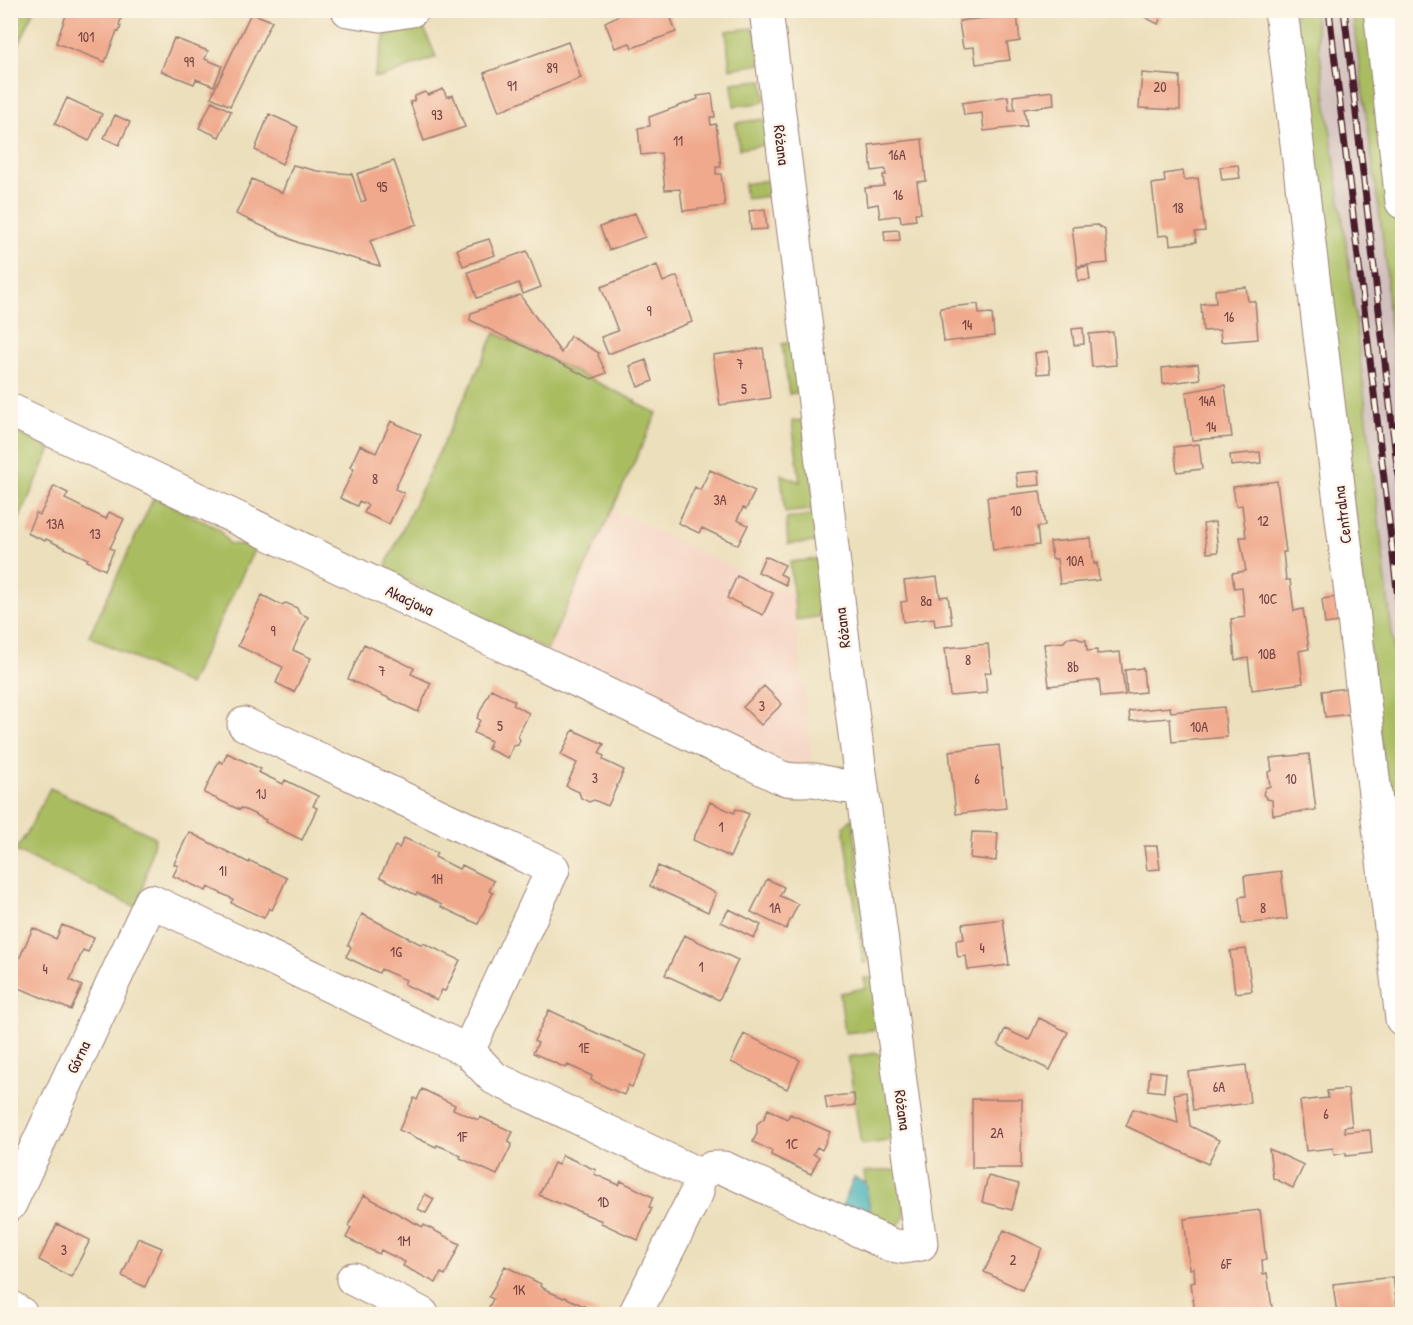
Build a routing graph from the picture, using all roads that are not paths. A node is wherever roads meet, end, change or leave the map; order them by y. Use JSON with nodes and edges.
{"nodes":[{"id":1,"x":348,"y":10,"type":"edge"},
{"id":2,"x":412,"y":10,"type":"edge"},
{"id":3,"x":766,"y":10,"type":"edge"},
{"id":4,"x":1281,"y":10,"type":"edge"},
{"id":5,"x":1380,"y":10,"type":"edge"},
{"id":6,"x":1402,"y":202,"type":"edge"},
{"id":7,"x":10,"y":410,"type":"edge"},
{"id":8,"x":853,"y":720,"type":"junction"},
{"id":9,"x":244,"y":724,"type":"dead end"},
{"id":10,"x":812,"y":780,"type":"junction"},
{"id":11,"x":862,"y":786,"type":"junction"},
{"id":12,"x":1402,"y":1019,"type":"edge"},
{"id":13,"x":468,"y":1051,"type":"junction"},
{"id":14,"x":697,"y":1177,"type":"junction"},
{"id":15,"x":10,"y":1203,"type":"edge"},
{"id":16,"x":353,"y":1279,"type":"dead end"},
{"id":17,"x":10,"y":1307,"type":"edge"},
{"id":18,"x":21,"y":1314,"type":"edge"},
{"id":19,"x":422,"y":1314,"type":"edge"},
{"id":20,"x":635,"y":1314,"type":"edge"}],
"edges":[{"from":1,"to":2,"type":"street"},
{"from":3,"to":8,"type":"street","name":"Różana"},
{"from":4,"to":12,"type":"street","name":"Centralna"},
{"from":5,"to":6,"type":"street"},
{"from":7,"to":10,"type":"street","name":"Akacjowa"},
{"from":8,"to":10,"type":"street"},
{"from":8,"to":11,"type":"street","name":"Różana"},
{"from":9,"to":13,"type":"street"},
{"from":10,"to":11,"type":"street","name":"Akacjowa"},
{"from":11,"to":14,"type":"street","name":"Różana"},
{"from":13,"to":14,"type":"street"},
{"from":13,"to":15,"type":"street","name":"Górna"},
{"from":14,"to":20,"type":"street"},
{"from":16,"to":19,"type":"street"},
{"from":17,"to":18,"type":"street"}]}
